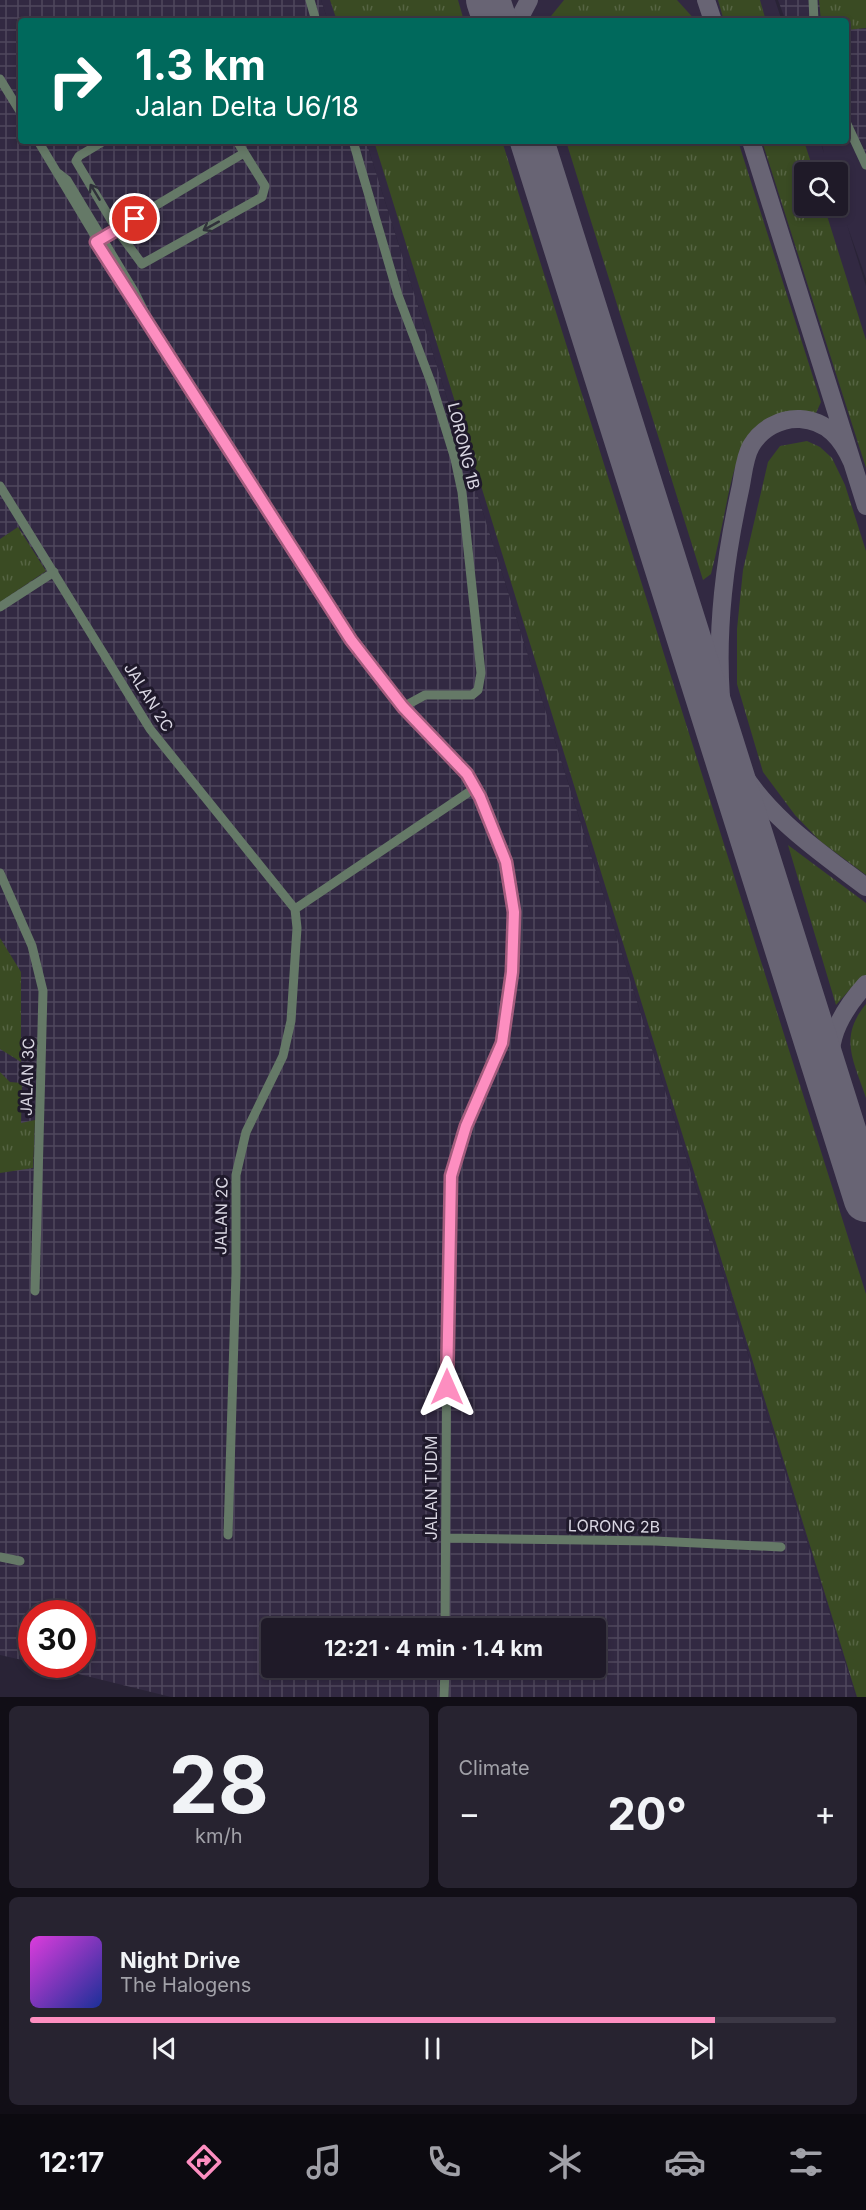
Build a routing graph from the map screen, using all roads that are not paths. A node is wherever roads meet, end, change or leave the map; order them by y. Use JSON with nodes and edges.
{"nodes":[{"id":1,"x":310,"y":0,"type":"edge"},
{"id":2,"x":813,"y":0,"type":"edge"},
{"id":3,"x":315,"y":18,"type":"edge"},
{"id":4,"x":814,"y":18,"type":"edge"},
{"id":5,"x":0,"y":79,"type":"edge"},
{"id":6,"x":18,"y":108,"type":"edge"},
{"id":7,"x":849,"y":128,"type":"edge"},
{"id":8,"x":40,"y":144,"type":"edge"},
{"id":9,"x":99,"y":144,"type":"edge"},
{"id":10,"x":239,"y":144,"type":"edge"},
{"id":11,"x":354,"y":144,"type":"edge"},
{"id":12,"x":244,"y":153,"type":"junction"},
{"id":13,"x":866,"y":165,"type":"edge"},
{"id":14,"x":117,"y":230,"type":"junction"},
{"id":15,"x":99,"y":240,"type":"junction"},
{"id":16,"x":0,"y":486,"type":"edge"},
{"id":17,"x":54,"y":572,"type":"junction"},
{"id":18,"x":0,"y":607,"type":"edge"},
{"id":19,"x":403,"y":707,"type":"junction"},
{"id":20,"x":475,"y":788,"type":"junction"},
{"id":21,"x":0,"y":873,"type":"edge"},
{"id":22,"x":295,"y":909,"type":"junction"},
{"id":23,"x":35,"y":1291,"type":"dead end"},
{"id":24,"x":228,"y":1535,"type":"dead end"},
{"id":25,"x":447,"y":1538,"type":"junction"},
{"id":26,"x":781,"y":1547,"type":"dead end"},
{"id":27,"x":0,"y":1557,"type":"edge"},
{"id":28,"x":20,"y":1561,"type":"dead end"},
{"id":29,"x":445,"y":1618,"type":"edge"},
{"id":30,"x":445,"y":1678,"type":"edge"},
{"id":31,"x":444,"y":1697,"type":"edge"}],
"edges":[{"from":1,"to":3,"type":"street"},
{"from":2,"to":4,"type":"street"},
{"from":5,"to":6,"type":"street"},
{"from":7,"to":13,"type":"street"},
{"from":8,"to":15,"type":"street","name":"JALAN TUDM"},
{"from":14,"to":9,"type":"street","one_way":true},
{"from":10,"to":12,"type":"street"},
{"from":11,"to":19,"type":"street","name":"LORONG 1B"},
{"from":12,"to":14,"type":"street"},
{"from":12,"to":14,"type":"street","one_way":true},
{"from":14,"to":15,"type":"street"},
{"from":15,"to":19,"type":"street","name":"JALAN TUDM"},
{"from":16,"to":17,"type":"street","name":"JALAN 2C"},
{"from":17,"to":18,"type":"street"},
{"from":17,"to":22,"type":"street","name":"JALAN 2C"},
{"from":19,"to":20,"type":"street","name":"JALAN TUDM"},
{"from":20,"to":22,"type":"street"},
{"from":20,"to":25,"type":"street","name":"JALAN TUDM"},
{"from":21,"to":23,"type":"street","name":"JALAN 3C"},
{"from":22,"to":24,"type":"street","name":"JALAN 2C"},
{"from":25,"to":26,"type":"street","name":"LORONG 2B"},
{"from":25,"to":29,"type":"street","name":"JALAN TUDM"},
{"from":27,"to":28,"type":"street"},
{"from":30,"to":31,"type":"street"}]}
